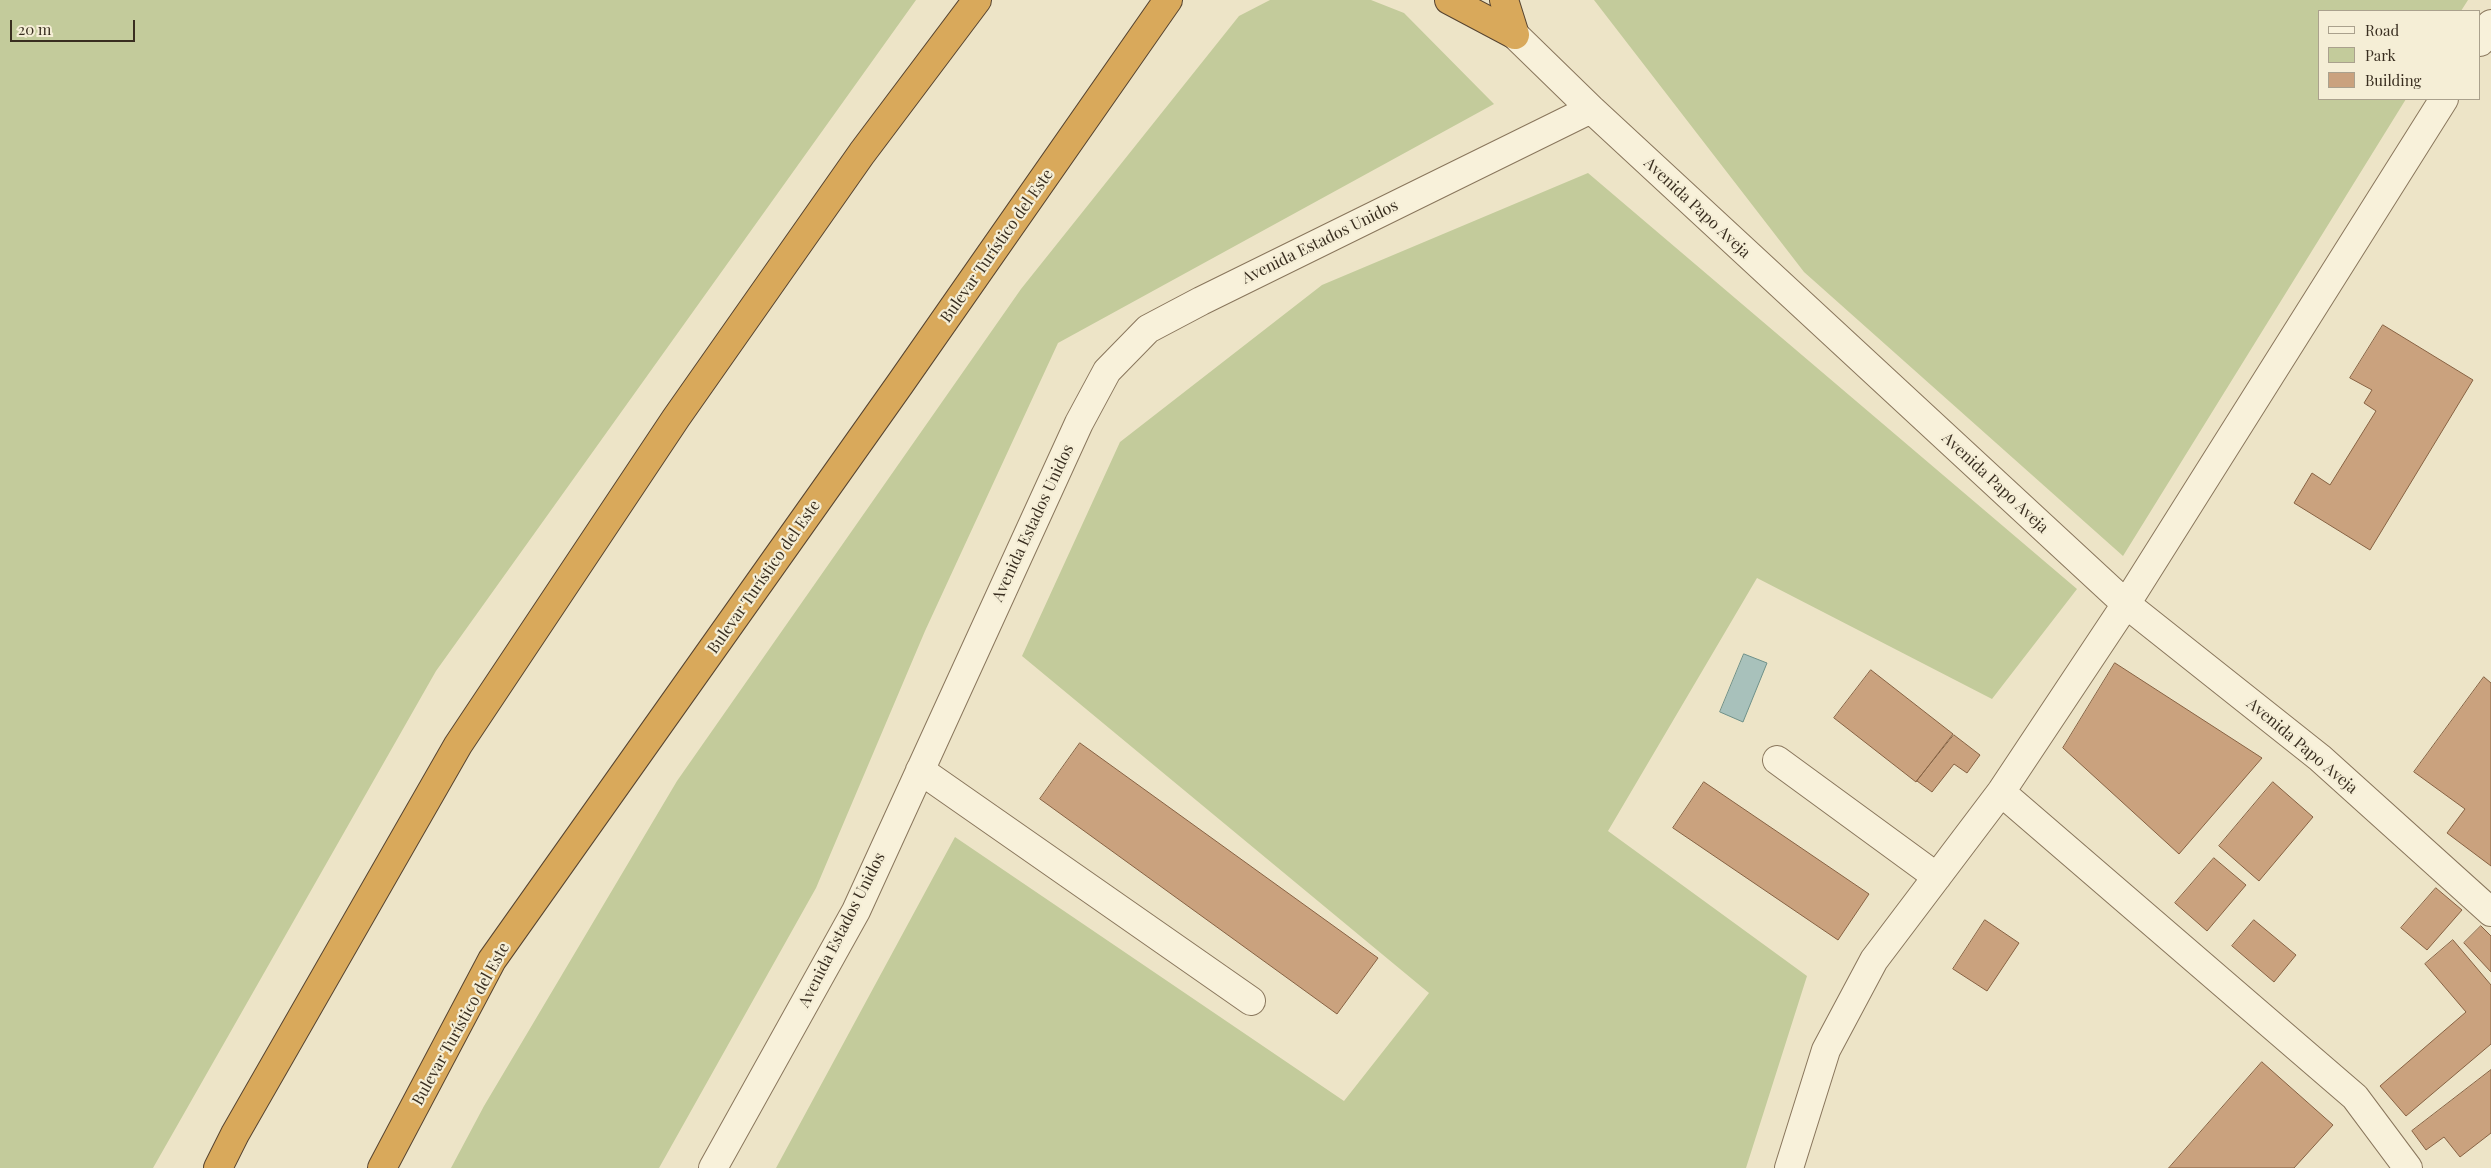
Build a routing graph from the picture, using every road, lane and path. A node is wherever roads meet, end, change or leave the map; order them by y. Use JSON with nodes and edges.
{"nodes":[{"id":1,"x":977,"y":0,"type":"edge"},
{"id":2,"x":1187,"y":0,"type":"edge"},
{"id":3,"x":1449,"y":0,"type":"edge"},
{"id":4,"x":1504,"y":0,"type":"edge"},
{"id":5,"x":1163,"y":7,"type":"edge"},
{"id":6,"x":2491,"y":25,"type":"edge"},
{"id":7,"x":1515,"y":35,"type":"junction"},
{"id":8,"x":2481,"y":40,"type":"edge"},
{"id":9,"x":2443,"y":100,"type":"edge"},
{"id":10,"x":1591,"y":110,"type":"junction"},
{"id":11,"x":2126,"y":604,"type":"junction"},
{"id":12,"x":1776,"y":760,"type":"dead end"},
{"id":13,"x":920,"y":770,"type":"junction"},
{"id":14,"x":2000,"y":792,"type":"junction"},
{"id":15,"x":1937,"y":876,"type":"junction"},
{"id":16,"x":2491,"y":912,"type":"edge"},
{"id":17,"x":1251,"y":1001,"type":"dead end"},
{"id":18,"x":218,"y":1168,"type":"edge"},
{"id":19,"x":382,"y":1168,"type":"edge"},
{"id":20,"x":713,"y":1168,"type":"edge"},
{"id":21,"x":1789,"y":1168,"type":"edge"},
{"id":22,"x":2408,"y":1168,"type":"edge"}],
"edges":[{"from":1,"to":18,"type":"highway"},
{"from":2,"to":5,"type":"highway"},
{"from":3,"to":7,"type":"highway"},
{"from":4,"to":7,"type":"highway"},
{"from":5,"to":19,"type":"highway","name":"Bulevar Turístico del Este"},
{"from":6,"to":8,"type":"street"},
{"from":7,"to":10,"type":"street","name":"Avenida Papo Aveja"},
{"from":9,"to":11,"type":"street"},
{"from":10,"to":11,"type":"street","name":"Avenida Papo Aveja"},
{"from":10,"to":13,"type":"street","name":"Avenida Estados Unidos"},
{"from":11,"to":14,"type":"street"},
{"from":11,"to":16,"type":"street","name":"Avenida Papo Aveja"},
{"from":12,"to":15,"type":"street"},
{"from":13,"to":17,"type":"street"},
{"from":13,"to":20,"type":"street","name":"Avenida Estados Unidos"},
{"from":14,"to":15,"type":"street"},
{"from":14,"to":22,"type":"street"},
{"from":15,"to":21,"type":"street"}]}
